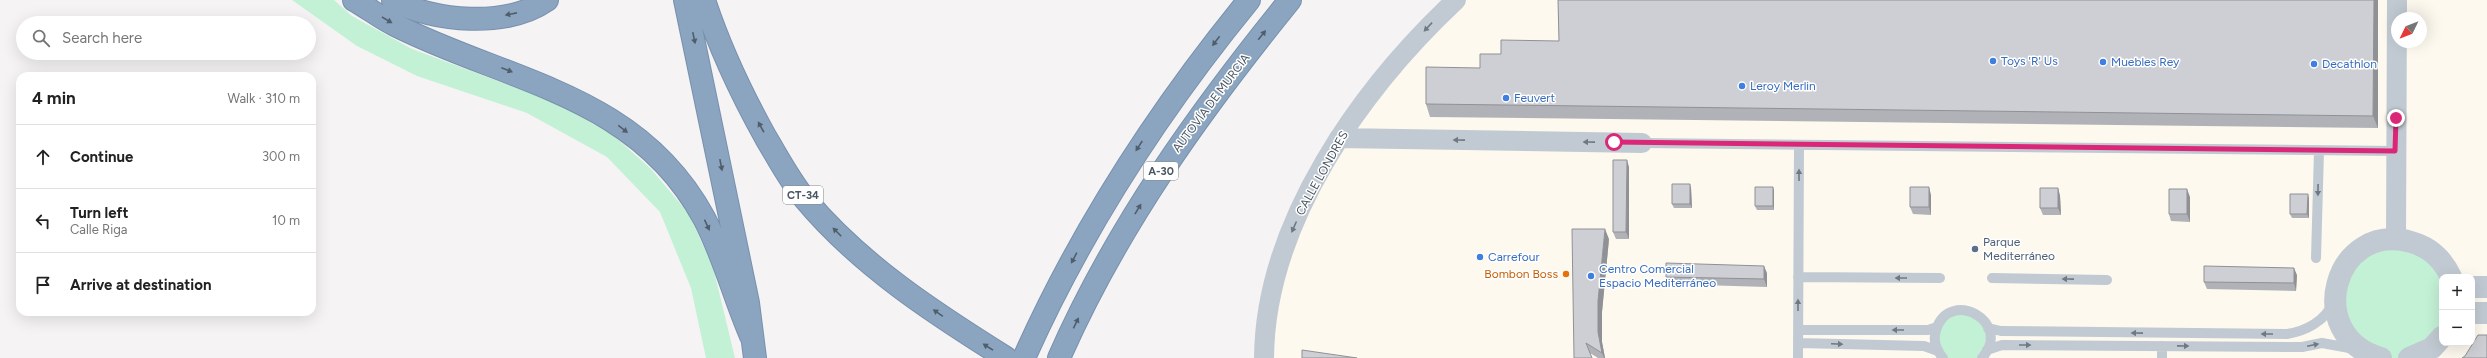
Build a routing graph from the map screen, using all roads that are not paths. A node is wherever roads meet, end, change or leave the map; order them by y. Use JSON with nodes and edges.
{"nodes":[{"id":1,"x":354,"y":0,"type":"edge"},
{"id":2,"x":393,"y":0,"type":"edge"},
{"id":3,"x":547,"y":0,"type":"edge"},
{"id":4,"x":685,"y":0,"type":"edge"},
{"id":5,"x":704,"y":0,"type":"edge"},
{"id":6,"x":1250,"y":0,"type":"edge"},
{"id":7,"x":1290,"y":0,"type":"edge"},
{"id":8,"x":1456,"y":0,"type":"edge"},
{"id":9,"x":2397,"y":0,"type":"edge"},
{"id":10,"x":1339,"y":138,"type":"junction"},
{"id":11,"x":1642,"y":143,"type":"joint"},
{"id":12,"x":1799,"y":145,"type":"junction"},
{"id":13,"x":2319,"y":150,"type":"junction"},
{"id":14,"x":2395,"y":151,"type":"junction"},
{"id":15,"x":2396,"y":239,"type":"junction"},
{"id":16,"x":2316,"y":258,"type":"dead end"},
{"id":17,"x":2449,"y":274,"type":"edge"},
{"id":18,"x":1798,"y":277,"type":"junction"},
{"id":19,"x":1940,"y":278,"type":"dead end"},
{"id":20,"x":1992,"y":278,"type":"dead end"},
{"id":21,"x":2107,"y":280,"type":"dead end"},
{"id":22,"x":2475,"y":287,"type":"edge"},
{"id":23,"x":2487,"y":287,"type":"edge"},
{"id":24,"x":2334,"y":300,"type":"junction"},
{"id":25,"x":2475,"y":313,"type":"edge"},
{"id":26,"x":2487,"y":313,"type":"edge"},
{"id":27,"x":1936,"y":327,"type":"junction"},
{"id":28,"x":1988,"y":328,"type":"junction"},
{"id":29,"x":1798,"y":330,"type":"junction"},
{"id":30,"x":751,"y":336,"type":"junction"},
{"id":31,"x":2439,"y":340,"type":"edge"},
{"id":32,"x":1798,"y":343,"type":"junction"},
{"id":33,"x":2162,"y":346,"type":"junction"},
{"id":34,"x":1985,"y":354,"type":"edge"},
{"id":35,"x":2372,"y":354,"type":"edge"},
{"id":36,"x":1940,"y":355,"type":"edge"},
{"id":37,"x":755,"y":358,"type":"edge"},
{"id":38,"x":1006,"y":358,"type":"edge"},
{"id":39,"x":1024,"y":358,"type":"edge"},
{"id":40,"x":1059,"y":358,"type":"edge"},
{"id":41,"x":1264,"y":358,"type":"edge"},
{"id":42,"x":1798,"y":358,"type":"edge"},
{"id":43,"x":2162,"y":358,"type":"edge"},
{"id":44,"x":2409,"y":358,"type":"edge"}],
"edges":[{"from":1,"to":30,"type":"highway","one_way":true},
{"from":3,"to":2,"type":"highway","one_way":true},
{"from":4,"to":30,"type":"highway","one_way":true},
{"from":38,"to":5,"type":"highway","number":"CT-34","one_way":true},
{"from":6,"to":39,"type":"highway","number":"A-30","one_way":true},
{"from":40,"to":7,"type":"highway","name":"AUTOVÍA DE MURCIA","number":"A-30","one_way":true},
{"from":8,"to":10,"type":"street","name":"CALLE LONDRES","one_way":true},
{"from":9,"to":14,"type":"street"},
{"from":11,"to":10,"type":"street","one_way":true},
{"from":10,"to":41,"type":"street","name":"CALLE LONDRES","one_way":true},
{"from":11,"to":12,"type":"lane"},
{"from":12,"to":13,"type":"lane"},
{"from":18,"to":12,"type":"lane","one_way":true},
{"from":13,"to":14,"type":"lane"},
{"from":13,"to":16,"type":"lane","one_way":true},
{"from":14,"to":15,"type":"street"},
{"from":15,"to":17,"type":"street"},
{"from":15,"to":24,"type":"street"},
{"from":19,"to":18,"type":"lane","one_way":true},
{"from":29,"to":18,"type":"lane","one_way":true},
{"from":21,"to":20,"type":"lane","one_way":true},
{"from":22,"to":23,"type":"street"},
{"from":24,"to":28,"type":"lane","one_way":true},
{"from":24,"to":35,"type":"street"},
{"from":25,"to":26,"type":"street"},
{"from":27,"to":28,"type":"lane"},
{"from":27,"to":29,"type":"lane","one_way":true},
{"from":27,"to":36,"type":"lane"},
{"from":28,"to":34,"type":"lane"},
{"from":29,"to":32,"type":"lane"},
{"from":30,"to":37,"type":"highway"},
{"from":31,"to":44,"type":"street"},
{"from":32,"to":36,"type":"lane","one_way":true},
{"from":32,"to":42,"type":"lane"},
{"from":34,"to":33,"type":"lane","one_way":true},
{"from":33,"to":35,"type":"lane","one_way":true},
{"from":33,"to":43,"type":"lane"}]}
